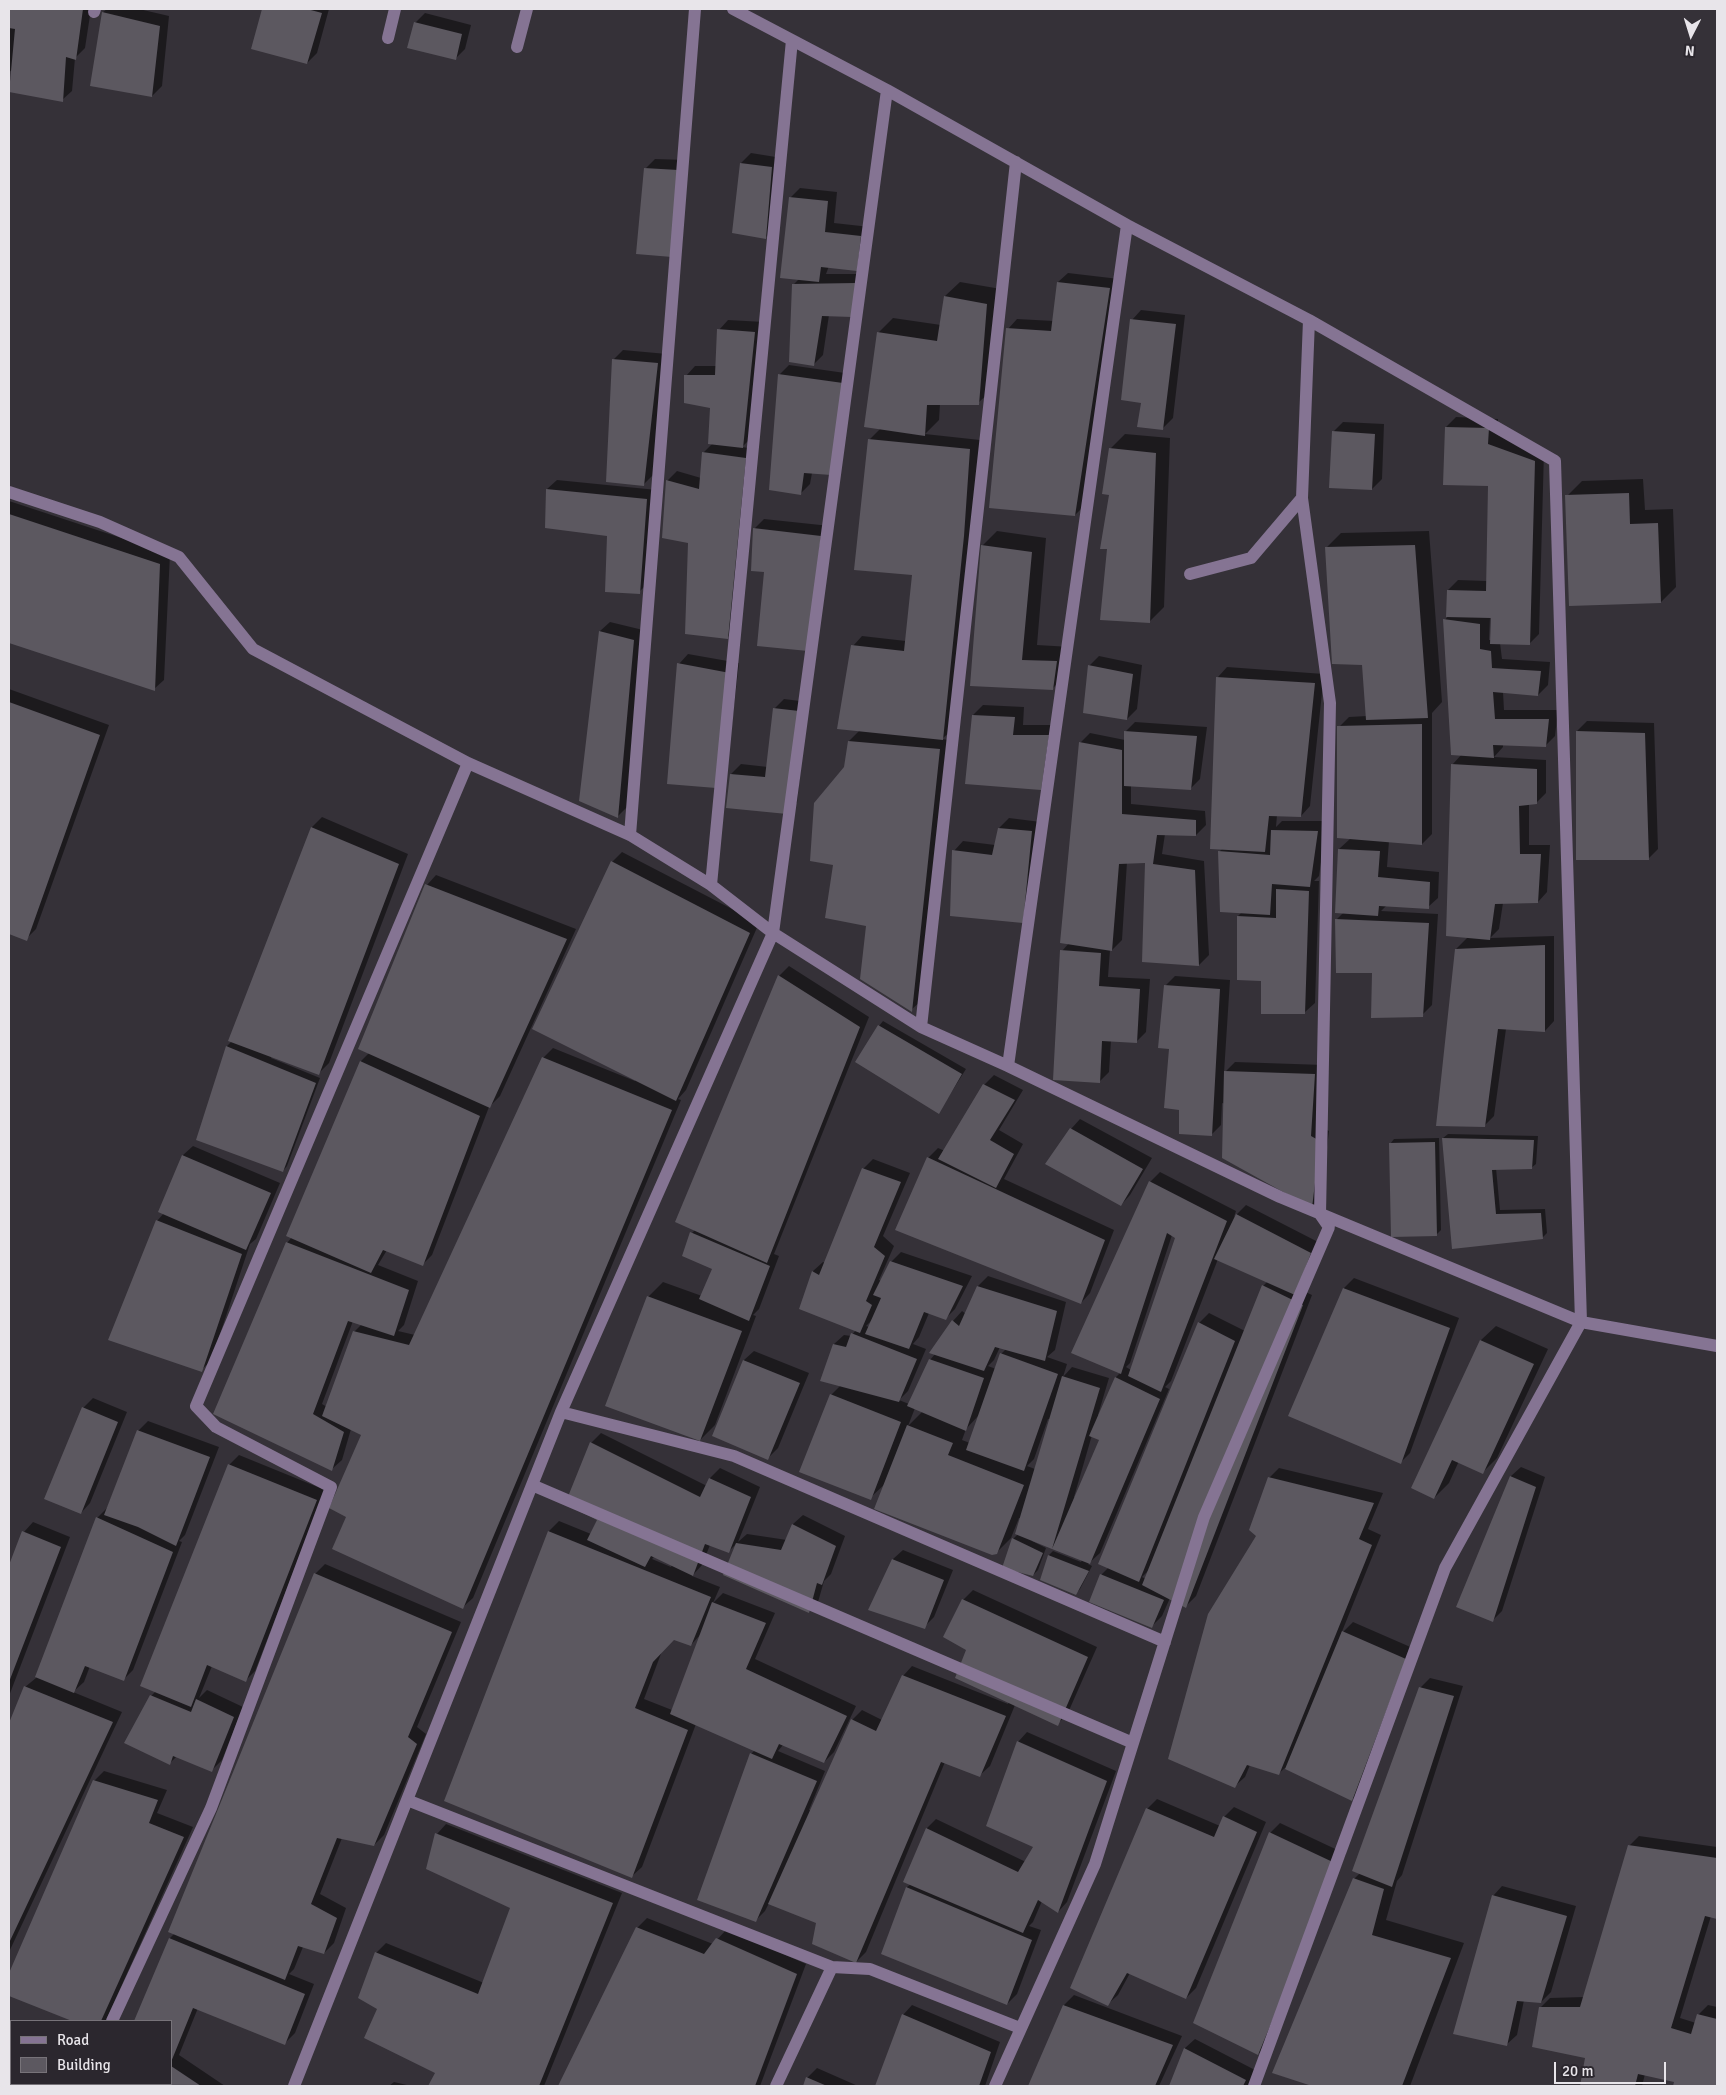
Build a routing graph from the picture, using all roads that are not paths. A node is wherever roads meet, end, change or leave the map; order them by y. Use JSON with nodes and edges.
{"nodes":[{"id":1,"x":395,"y":9,"type":"edge"},
{"id":2,"x":527,"y":9,"type":"edge"},
{"id":3,"x":695,"y":9,"type":"edge"},
{"id":4,"x":732,"y":9,"type":"edge"},
{"id":5,"x":388,"y":38,"type":"dead end"},
{"id":6,"x":792,"y":40,"type":"junction"},
{"id":7,"x":517,"y":48,"type":"dead end"},
{"id":8,"x":887,"y":90,"type":"junction"},
{"id":9,"x":1016,"y":162,"type":"junction"},
{"id":10,"x":1127,"y":225,"type":"junction"},
{"id":11,"x":1309,"y":320,"type":"junction"},
{"id":12,"x":9,"y":492,"type":"edge"},
{"id":13,"x":1302,"y":498,"type":"junction"},
{"id":14,"x":1190,"y":574,"type":"dead end"},
{"id":15,"x":468,"y":763,"type":"junction"},
{"id":16,"x":630,"y":835,"type":"junction"},
{"id":17,"x":711,"y":885,"type":"junction"},
{"id":18,"x":773,"y":933,"type":"junction"},
{"id":19,"x":921,"y":1027,"type":"junction"},
{"id":20,"x":1008,"y":1066,"type":"junction"},
{"id":21,"x":1320,"y":1214,"type":"junction"},
{"id":22,"x":1581,"y":1322,"type":"junction"},
{"id":23,"x":1717,"y":1346,"type":"edge"},
{"id":24,"x":561,"y":1412,"type":"junction"},
{"id":25,"x":532,"y":1485,"type":"junction"},
{"id":26,"x":1165,"y":1642,"type":"junction"},
{"id":27,"x":1133,"y":1743,"type":"junction"},
{"id":28,"x":407,"y":1800,"type":"junction"},
{"id":29,"x":832,"y":1967,"type":"junction"},
{"id":30,"x":112,"y":2020,"type":"edge"},
{"id":31,"x":1020,"y":2028,"type":"junction"},
{"id":32,"x":294,"y":2086,"type":"edge"},
{"id":33,"x":776,"y":2086,"type":"edge"},
{"id":34,"x":995,"y":2086,"type":"edge"},
{"id":35,"x":1254,"y":2086,"type":"edge"}],
"edges":[{"from":1,"to":5,"type":"street"},
{"from":2,"to":7,"type":"street"},
{"from":3,"to":16,"type":"street"},
{"from":4,"to":6,"type":"street"},
{"from":6,"to":8,"type":"street"},
{"from":6,"to":17,"type":"street"},
{"from":8,"to":9,"type":"street"},
{"from":8,"to":18,"type":"street"},
{"from":9,"to":10,"type":"street"},
{"from":9,"to":19,"type":"street"},
{"from":10,"to":11,"type":"street"},
{"from":10,"to":20,"type":"street"},
{"from":11,"to":13,"type":"street"},
{"from":11,"to":22,"type":"street"},
{"from":12,"to":15,"type":"street"},
{"from":13,"to":14,"type":"street"},
{"from":13,"to":21,"type":"street"},
{"from":15,"to":16,"type":"street"},
{"from":15,"to":30,"type":"street"},
{"from":16,"to":17,"type":"street"},
{"from":17,"to":18,"type":"street"},
{"from":18,"to":19,"type":"street"},
{"from":18,"to":24,"type":"street"},
{"from":19,"to":20,"type":"street"},
{"from":20,"to":21,"type":"street"},
{"from":21,"to":22,"type":"street"},
{"from":21,"to":26,"type":"street"},
{"from":22,"to":23,"type":"street"},
{"from":22,"to":35,"type":"street"},
{"from":24,"to":25,"type":"street"},
{"from":24,"to":26,"type":"street"},
{"from":25,"to":27,"type":"street"},
{"from":25,"to":28,"type":"street"},
{"from":26,"to":27,"type":"street"},
{"from":27,"to":31,"type":"street"},
{"from":28,"to":29,"type":"street"},
{"from":28,"to":32,"type":"street"},
{"from":29,"to":31,"type":"street"},
{"from":29,"to":33,"type":"street"},
{"from":31,"to":34,"type":"street"}]}
